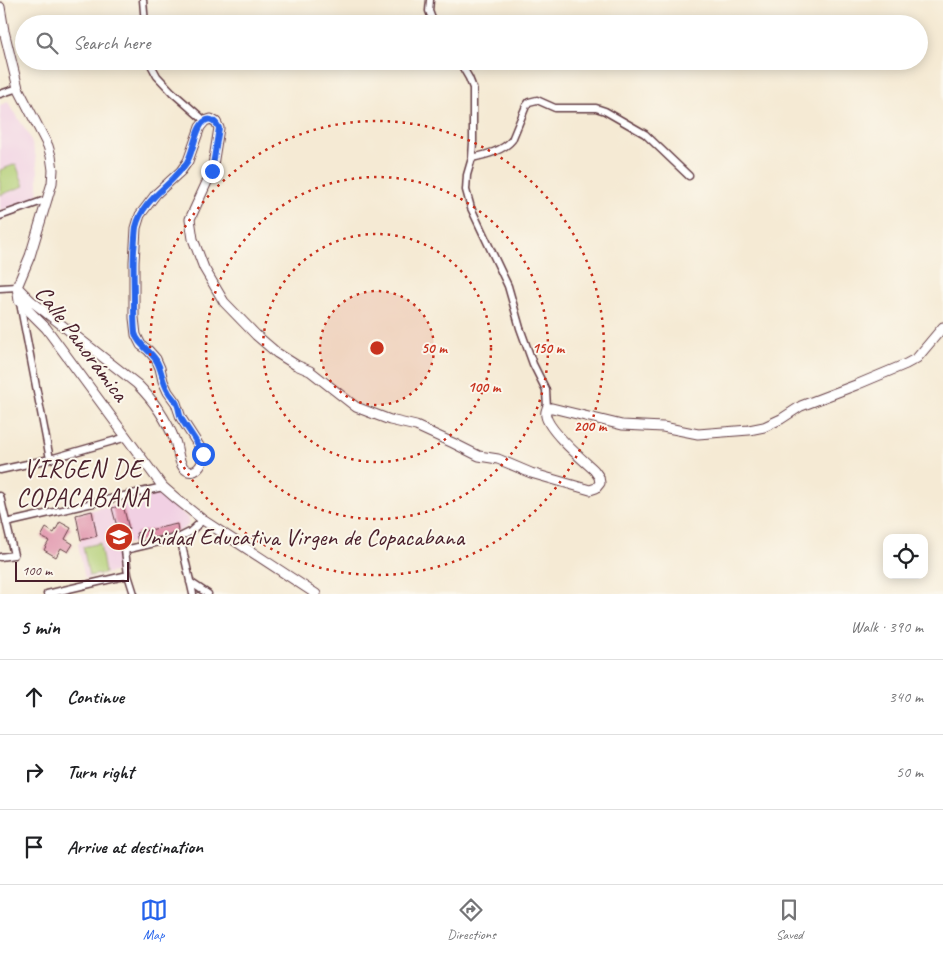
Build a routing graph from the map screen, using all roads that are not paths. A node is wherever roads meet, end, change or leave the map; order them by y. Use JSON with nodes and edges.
{"nodes":[{"id":1,"x":143,"y":0,"type":"edge"},
{"id":2,"x":430,"y":0,"type":"edge"},
{"id":3,"x":0,"y":6,"type":"edge"},
{"id":4,"x":144,"y":15,"type":"edge"},
{"id":5,"x":430,"y":15,"type":"edge"},
{"id":6,"x":2,"y":32,"type":"edge"},
{"id":7,"x":154,"y":70,"type":"edge"},
{"id":8,"x":464,"y":70,"type":"edge"},
{"id":9,"x":18,"y":88,"type":"junction"},
{"id":10,"x":0,"y":94,"type":"edge"},
{"id":11,"x":205,"y":121,"type":"junction"},
{"id":12,"x":472,"y":158,"type":"junction"},
{"id":13,"x":689,"y":176,"type":"dead end"},
{"id":14,"x":48,"y":199,"type":"junction"},
{"id":15,"x":0,"y":216,"type":"edge"},
{"id":16,"x":17,"y":287,"type":"junction"},
{"id":17,"x":0,"y":288,"type":"edge"},
{"id":18,"x":20,"y":301,"type":"junction"},
{"id":19,"x":943,"y":327,"type":"edge"},
{"id":20,"x":548,"y":408,"type":"junction"},
{"id":21,"x":127,"y":437,"type":"junction"},
{"id":22,"x":50,"y":459,"type":"junction"},
{"id":23,"x":0,"y":470,"type":"edge"},
{"id":24,"x":163,"y":487,"type":"junction"},
{"id":25,"x":0,"y":498,"type":"edge"},
{"id":26,"x":203,"y":520,"type":"junction"},
{"id":27,"x":6,"y":523,"type":"junction"},
{"id":28,"x":180,"y":537,"type":"junction"},
{"id":29,"x":0,"y":558,"type":"edge"},
{"id":30,"x":128,"y":575,"type":"junction"},
{"id":31,"x":190,"y":582,"type":"junction"},
{"id":32,"x":47,"y":594,"type":"edge"},
{"id":33,"x":134,"y":594,"type":"edge"},
{"id":34,"x":193,"y":594,"type":"edge"},
{"id":35,"x":208,"y":594,"type":"edge"},
{"id":36,"x":316,"y":594,"type":"edge"}],
"edges":[{"from":1,"to":4,"type":"street"},
{"from":2,"to":5,"type":"street"},
{"from":3,"to":6,"type":"street","name":"Calle Panorámica"},
{"from":6,"to":9,"type":"street","name":"Calle Panorámica"},
{"from":7,"to":11,"type":"street"},
{"from":8,"to":12,"type":"street"},
{"from":9,"to":10,"type":"street"},
{"from":9,"to":14,"type":"street","name":"Calle Panorámica"},
{"from":11,"to":16,"type":"street"},
{"from":11,"to":20,"type":"street"},
{"from":12,"to":13,"type":"street"},
{"from":12,"to":20,"type":"street"},
{"from":14,"to":15,"type":"street"},
{"from":14,"to":16,"type":"street","name":"Calle Panorámica"},
{"from":16,"to":17,"type":"street"},
{"from":16,"to":18,"type":"street","name":"Calle Panorámica"},
{"from":18,"to":21,"type":"street","name":"Calle Panorámica"},
{"from":18,"to":22,"type":"street"},
{"from":19,"to":20,"type":"street"},
{"from":21,"to":22,"type":"street"},
{"from":21,"to":24,"type":"street","name":"Calle Panorámica"},
{"from":22,"to":23,"type":"street"},
{"from":24,"to":26,"type":"street","name":"Calle Panorámica"},
{"from":24,"to":27,"type":"street"},
{"from":25,"to":27,"type":"street"},
{"from":26,"to":28,"type":"street"},
{"from":26,"to":36,"type":"street","name":"Calle Panorámica"},
{"from":27,"to":29,"type":"street"},
{"from":28,"to":30,"type":"street"},
{"from":28,"to":31,"type":"street"},
{"from":30,"to":32,"type":"street"},
{"from":30,"to":33,"type":"street"},
{"from":31,"to":34,"type":"street"},
{"from":31,"to":35,"type":"street"}]}
